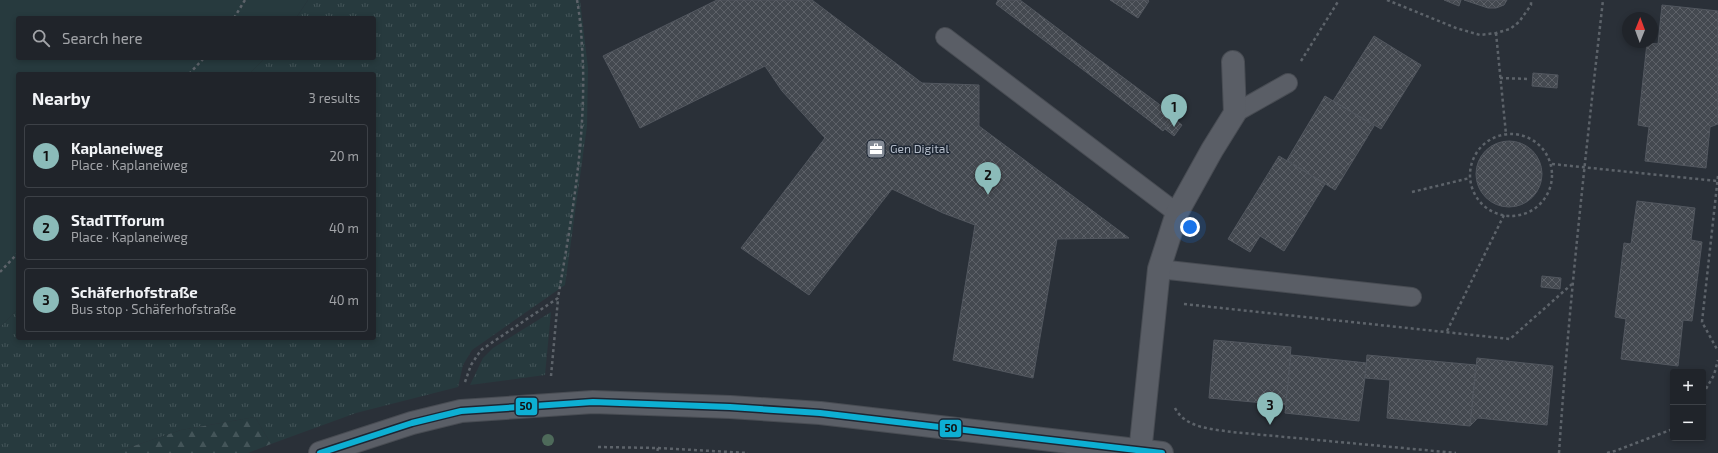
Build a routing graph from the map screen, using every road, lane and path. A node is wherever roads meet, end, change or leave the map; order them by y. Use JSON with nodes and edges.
{"nodes":[{"id":1,"x":245,"y":0,"type":"edge"},
{"id":2,"x":577,"y":0,"type":"edge"},
{"id":3,"x":1339,"y":0,"type":"edge"},
{"id":4,"x":1387,"y":0,"type":"edge"},
{"id":5,"x":1531,"y":0,"type":"edge"},
{"id":6,"x":1603,"y":0,"type":"edge"},
{"id":7,"x":235,"y":16,"type":"edge"},
{"id":8,"x":1496,"y":34,"type":"junction"},
{"id":9,"x":945,"y":37,"type":"dead end"},
{"id":10,"x":202,"y":60,"type":"edge"},
{"id":11,"x":1233,"y":62,"type":"dead end"},
{"id":12,"x":191,"y":72,"type":"edge"},
{"id":13,"x":1500,"y":78,"type":"junction"},
{"id":14,"x":1529,"y":78,"type":"dead end"},
{"id":15,"x":1288,"y":83,"type":"joint"},
{"id":16,"x":1236,"y":114,"type":"junction"},
{"id":17,"x":1506,"y":134,"type":"junction"},
{"id":18,"x":1552,"y":164,"type":"junction"},
{"id":19,"x":1584,"y":167,"type":"junction"},
{"id":20,"x":1718,"y":176,"type":"edge"},
{"id":21,"x":1470,"y":178,"type":"junction"},
{"id":22,"x":1717,"y":181,"type":"edge"},
{"id":23,"x":1412,"y":192,"type":"dead end"},
{"id":24,"x":1177,"y":213,"type":"junction"},
{"id":25,"x":1504,"y":215,"type":"junction"},
{"id":26,"x":16,"y":255,"type":"edge"},
{"id":27,"x":1159,"y":269,"type":"junction"},
{"id":28,"x":0,"y":272,"type":"edge"},
{"id":29,"x":1412,"y":297,"type":"dead end"},
{"id":30,"x":558,"y":298,"type":"junction"},
{"id":31,"x":1447,"y":331,"type":"dead end"},
{"id":32,"x":1718,"y":351,"type":"edge"},
{"id":33,"x":1718,"y":360,"type":"edge"},
{"id":34,"x":557,"y":379,"type":"dead end"},
{"id":35,"x":1706,"y":389,"type":"edge"},
{"id":36,"x":1173,"y":406,"type":"dead end"},
{"id":37,"x":461,"y":411,"type":"junction"},
{"id":38,"x":1670,"y":430,"type":"edge"},
{"id":39,"x":598,"y":447,"type":"dead end"},
{"id":40,"x":658,"y":448,"type":"junction"},
{"id":41,"x":1140,"y":452,"type":"edge"},
{"id":42,"x":320,"y":453,"type":"edge"},
{"id":43,"x":657,"y":453,"type":"edge"},
{"id":44,"x":748,"y":453,"type":"edge"},
{"id":45,"x":1162,"y":453,"type":"edge"},
{"id":46,"x":1456,"y":453,"type":"edge"},
{"id":47,"x":1559,"y":453,"type":"edge"},
{"id":48,"x":1607,"y":453,"type":"edge"}],
"edges":[{"from":1,"to":7,"type":"path"},
{"from":2,"to":30,"type":"path"},
{"from":3,"to":15,"type":"path"},
{"from":4,"to":8,"type":"path"},
{"from":5,"to":8,"type":"path"},
{"from":6,"to":19,"type":"path"},
{"from":8,"to":13,"type":"path"},
{"from":9,"to":24,"type":"lane"},
{"from":10,"to":12,"type":"path"},
{"from":11,"to":16,"type":"street"},
{"from":13,"to":14,"type":"path"},
{"from":13,"to":17,"type":"path"},
{"from":15,"to":16,"type":"lane"},
{"from":16,"to":24,"type":"street"},
{"from":17,"to":18,"type":"path"},
{"from":17,"to":21,"type":"path"},
{"from":18,"to":19,"type":"path"},
{"from":18,"to":25,"type":"path"},
{"from":19,"to":22,"type":"path"},
{"from":19,"to":47,"type":"path"},
{"from":20,"to":22,"type":"path"},
{"from":21,"to":23,"type":"path"},
{"from":21,"to":25,"type":"path"},
{"from":22,"to":32,"type":"path"},
{"from":24,"to":27,"type":"street"},
{"from":25,"to":31,"type":"path"},
{"from":26,"to":28,"type":"path"},
{"from":27,"to":29,"type":"lane"},
{"from":27,"to":41,"type":"street"},
{"from":30,"to":34,"type":"path"},
{"from":30,"to":37,"type":"path"},
{"from":33,"to":35,"type":"path"},
{"from":36,"to":46,"type":"path"},
{"from":37,"to":41,"type":"street"},
{"from":37,"to":42,"type":"street"},
{"from":38,"to":48,"type":"path"},
{"from":39,"to":40,"type":"path"},
{"from":40,"to":43,"type":"path"},
{"from":40,"to":44,"type":"path"},
{"from":41,"to":45,"type":"street"}]}
